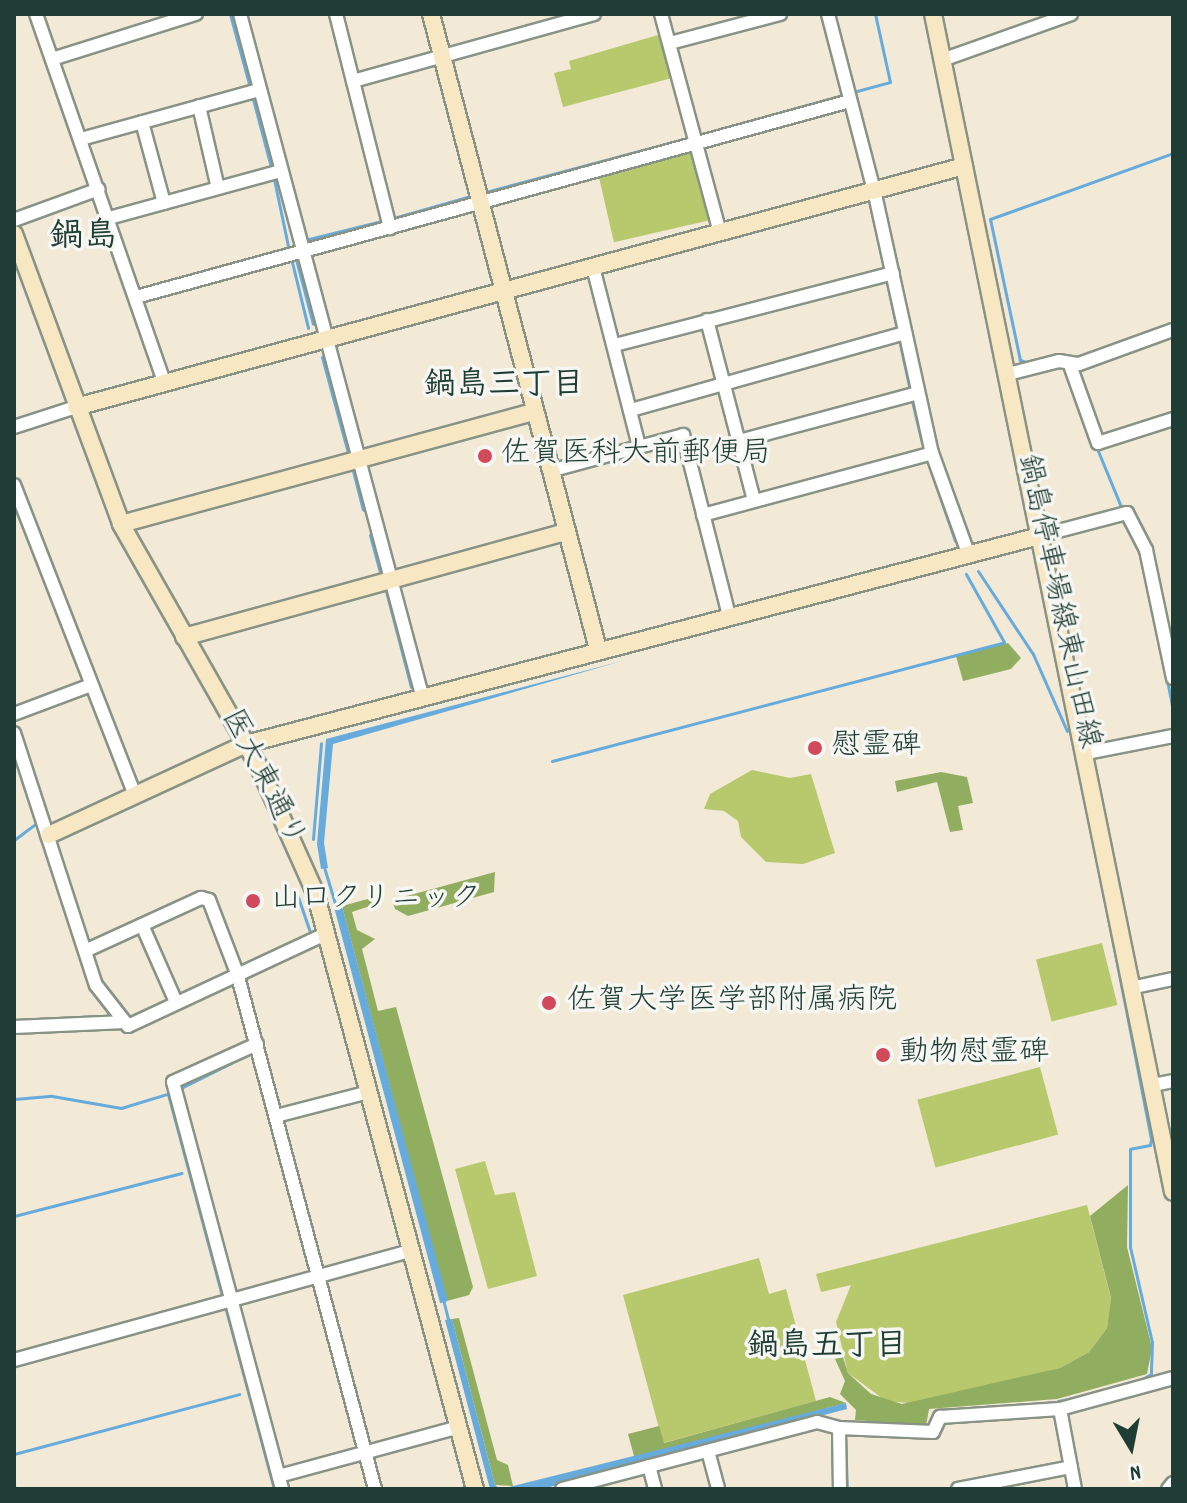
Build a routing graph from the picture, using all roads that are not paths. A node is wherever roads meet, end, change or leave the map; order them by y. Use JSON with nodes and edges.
{"nodes":[{"id":1,"x":36,"y":14,"type":"edge"},
{"id":2,"x":196,"y":14,"type":"edge"},
{"id":3,"x":240,"y":14,"type":"edge"},
{"id":4,"x":336,"y":14,"type":"edge"},
{"id":5,"x":431,"y":14,"type":"edge"},
{"id":6,"x":594,"y":14,"type":"edge"},
{"id":7,"x":661,"y":14,"type":"edge"},
{"id":8,"x":780,"y":14,"type":"edge"},
{"id":9,"x":828,"y":14,"type":"edge"},
{"id":10,"x":933,"y":14,"type":"edge"},
{"id":11,"x":1071,"y":14,"type":"edge"},
{"id":12,"x":670,"y":43,"type":"junction"},
{"id":13,"x":442,"y":56,"type":"junction"},
{"id":14,"x":52,"y":59,"type":"junction"},
{"id":15,"x":942,"y":60,"type":"junction"},
{"id":16,"x":353,"y":81,"type":"junction"},
{"id":17,"x":259,"y":90,"type":"junction"},
{"id":18,"x":848,"y":96,"type":"junction"},
{"id":19,"x":199,"y":106,"type":"junction"},
{"id":20,"x":142,"y":122,"type":"junction"},
{"id":21,"x":695,"y":138,"type":"junction"},
{"id":22,"x":81,"y":139,"type":"junction"},
{"id":23,"x":964,"y":166,"type":"junction"},
{"id":24,"x":281,"y":171,"type":"junction"},
{"id":25,"x":218,"y":188,"type":"junction"},
{"id":26,"x":99,"y":189,"type":"junction"},
{"id":27,"x":874,"y":190,"type":"junction"},
{"id":28,"x":480,"y":197,"type":"junction"},
{"id":29,"x":164,"y":203,"type":"junction"},
{"id":30,"x":109,"y":218,"type":"junction"},
{"id":31,"x":14,"y":220,"type":"edge"},
{"id":32,"x":389,"y":222,"type":"junction"},
{"id":33,"x":720,"y":232,"type":"junction"},
{"id":34,"x":14,"y":234,"type":"edge"},
{"id":35,"x":297,"y":249,"type":"junction"},
{"id":36,"x":593,"y":267,"type":"junction"},
{"id":37,"x":893,"y":273,"type":"junction"},
{"id":38,"x":504,"y":290,"type":"junction"},
{"id":39,"x":136,"y":297,"type":"junction"},
{"id":40,"x":707,"y":320,"type":"junction"},
{"id":41,"x":1173,"y":330,"type":"edge"},
{"id":42,"x":905,"y":333,"type":"junction"},
{"id":43,"x":324,"y":338,"type":"junction"},
{"id":44,"x":615,"y":345,"type":"junction"},
{"id":45,"x":1070,"y":365,"type":"junction"},
{"id":46,"x":1008,"y":374,"type":"junction"},
{"id":47,"x":164,"y":381,"type":"junction"},
{"id":48,"x":723,"y":384,"type":"junction"},
{"id":49,"x":918,"y":393,"type":"junction"},
{"id":50,"x":76,"y":407,"type":"junction"},
{"id":51,"x":631,"y":410,"type":"junction"},
{"id":52,"x":534,"y":412,"type":"junction"},
{"id":53,"x":1173,"y":419,"type":"edge"},
{"id":54,"x":14,"y":427,"type":"edge"},
{"id":55,"x":739,"y":441,"type":"junction"},
{"id":56,"x":639,"y":446,"type":"junction"},
{"id":57,"x":932,"y":453,"type":"junction"},
{"id":58,"x":359,"y":460,"type":"junction"},
{"id":59,"x":550,"y":471,"type":"junction"},
{"id":60,"x":14,"y":485,"type":"edge"},
{"id":61,"x":754,"y":500,"type":"junction"},
{"id":62,"x":703,"y":515,"type":"junction"},
{"id":63,"x":121,"y":524,"type":"junction"},
{"id":64,"x":566,"y":532,"type":"junction"},
{"id":65,"x":1043,"y":535,"type":"junction"},
{"id":66,"x":968,"y":553,"type":"junction"},
{"id":67,"x":391,"y":580,"type":"junction"},
{"id":68,"x":729,"y":616,"type":"junction"},
{"id":69,"x":184,"y":637,"type":"junction"},
{"id":70,"x":598,"y":649,"type":"junction"},
{"id":71,"x":1173,"y":678,"type":"edge"},
{"id":72,"x":91,"y":685,"type":"junction"},
{"id":73,"x":423,"y":699,"type":"junction"},
{"id":74,"x":14,"y":714,"type":"edge"},
{"id":75,"x":14,"y":733,"type":"edge"},
{"id":76,"x":1173,"y":736,"type":"edge"},
{"id":77,"x":246,"y":744,"type":"junction"},
{"id":78,"x":1087,"y":753,"type":"junction"},
{"id":79,"x":135,"y":795,"type":"junction"},
{"id":80,"x":49,"y":835,"type":"junction"},
{"id":81,"x":142,"y":925,"type":"junction"},
{"id":82,"x":318,"y":937,"type":"junction"},
{"id":83,"x":85,"y":951,"type":"junction"},
{"id":84,"x":239,"y":979,"type":"junction"},
{"id":85,"x":1173,"y":979,"type":"edge"},
{"id":86,"x":1135,"y":987,"type":"junction"},
{"id":87,"x":176,"y":1002,"type":"junction"},
{"id":88,"x":125,"y":1022,"type":"junction"},
{"id":89,"x":14,"y":1027,"type":"edge"},
{"id":90,"x":252,"y":1046,"type":"junction"},
{"id":91,"x":1173,"y":1081,"type":"edge"},
{"id":92,"x":1153,"y":1085,"type":"junction"},
{"id":93,"x":369,"y":1092,"type":"junction"},
{"id":94,"x":276,"y":1116,"type":"junction"},
{"id":95,"x":1173,"y":1192,"type":"edge"},
{"id":96,"x":411,"y":1251,"type":"junction"},
{"id":97,"x":318,"y":1276,"type":"junction"},
{"id":98,"x":226,"y":1301,"type":"junction"},
{"id":99,"x":14,"y":1360,"type":"edge"},
{"id":100,"x":1173,"y":1378,"type":"edge"},
{"id":101,"x":1060,"y":1409,"type":"junction"},
{"id":102,"x":459,"y":1427,"type":"junction"},
{"id":103,"x":839,"y":1428,"type":"junction"},
{"id":104,"x":708,"y":1451,"type":"junction"},
{"id":105,"x":365,"y":1452,"type":"junction"},
{"id":106,"x":649,"y":1466,"type":"junction"},
{"id":107,"x":1071,"y":1467,"type":"junction"},
{"id":108,"x":281,"y":1482,"type":"edge"},
{"id":109,"x":1173,"y":1483,"type":"edge"},
{"id":110,"x":375,"y":1489,"type":"edge"},
{"id":111,"x":475,"y":1489,"type":"edge"},
{"id":112,"x":566,"y":1489,"type":"edge"},
{"id":113,"x":655,"y":1489,"type":"edge"},
{"id":114,"x":718,"y":1489,"type":"edge"},
{"id":115,"x":840,"y":1489,"type":"edge"},
{"id":116,"x":958,"y":1489,"type":"edge"},
{"id":117,"x":1075,"y":1489,"type":"edge"},
{"id":118,"x":1168,"y":1489,"type":"edge"}],
"edges":[{"from":1,"to":14,"type":"street"},
{"from":2,"to":14,"type":"street"},
{"from":3,"to":17,"type":"street"},
{"from":4,"to":16,"type":"street"},
{"from":5,"to":13,"type":"street"},
{"from":6,"to":13,"type":"street"},
{"from":7,"to":12,"type":"street"},
{"from":8,"to":12,"type":"street"},
{"from":9,"to":18,"type":"street"},
{"from":10,"to":15,"type":"street","name":"鍋島停車場線東山田線"},
{"from":11,"to":15,"type":"street"},
{"from":12,"to":21,"type":"street"},
{"from":13,"to":16,"type":"street"},
{"from":13,"to":28,"type":"street"},
{"from":14,"to":22,"type":"street"},
{"from":15,"to":23,"type":"street","name":"鍋島停車場線東山田線"},
{"from":16,"to":32,"type":"street"},
{"from":17,"to":19,"type":"street"},
{"from":17,"to":24,"type":"street"},
{"from":18,"to":21,"type":"street"},
{"from":18,"to":27,"type":"street"},
{"from":19,"to":20,"type":"street"},
{"from":19,"to":25,"type":"street"},
{"from":20,"to":22,"type":"street"},
{"from":20,"to":29,"type":"street"},
{"from":21,"to":28,"type":"street"},
{"from":21,"to":33,"type":"street"},
{"from":22,"to":26,"type":"street"},
{"from":23,"to":27,"type":"street"},
{"from":23,"to":46,"type":"street","name":"鍋島停車場線東山田線"},
{"from":24,"to":25,"type":"street"},
{"from":24,"to":35,"type":"street"},
{"from":25,"to":29,"type":"street"},
{"from":26,"to":30,"type":"street"},
{"from":26,"to":31,"type":"street"},
{"from":27,"to":33,"type":"street"},
{"from":27,"to":37,"type":"street"},
{"from":28,"to":32,"type":"street"},
{"from":28,"to":38,"type":"street"},
{"from":29,"to":30,"type":"street"},
{"from":30,"to":39,"type":"street"},
{"from":32,"to":35,"type":"street"},
{"from":33,"to":36,"type":"street"},
{"from":34,"to":50,"type":"street","name":"医大東通り"},
{"from":35,"to":39,"type":"street"},
{"from":35,"to":43,"type":"street"},
{"from":36,"to":38,"type":"street"},
{"from":36,"to":44,"type":"street"},
{"from":37,"to":40,"type":"street"},
{"from":37,"to":42,"type":"street"},
{"from":38,"to":43,"type":"street"},
{"from":38,"to":52,"type":"street"},
{"from":39,"to":47,"type":"street"},
{"from":40,"to":44,"type":"street"},
{"from":40,"to":48,"type":"street"},
{"from":41,"to":45,"type":"street"},
{"from":42,"to":48,"type":"street"},
{"from":42,"to":49,"type":"street"},
{"from":43,"to":47,"type":"street"},
{"from":43,"to":58,"type":"street"},
{"from":44,"to":51,"type":"street"},
{"from":45,"to":46,"type":"street"},
{"from":45,"to":53,"type":"street"},
{"from":46,"to":65,"type":"street","name":"鍋島停車場線東山田線"},
{"from":47,"to":50,"type":"street"},
{"from":48,"to":51,"type":"street"},
{"from":48,"to":55,"type":"street"},
{"from":49,"to":55,"type":"street"},
{"from":49,"to":57,"type":"street"},
{"from":50,"to":54,"type":"street"},
{"from":50,"to":63,"type":"street","name":"医大東通り"},
{"from":51,"to":56,"type":"street"},
{"from":52,"to":58,"type":"street"},
{"from":52,"to":59,"type":"street"},
{"from":55,"to":61,"type":"street"},
{"from":56,"to":59,"type":"street"},
{"from":56,"to":62,"type":"street"},
{"from":57,"to":61,"type":"street"},
{"from":57,"to":66,"type":"street"},
{"from":58,"to":63,"type":"street"},
{"from":58,"to":67,"type":"street"},
{"from":59,"to":64,"type":"street"},
{"from":60,"to":72,"type":"street"},
{"from":61,"to":62,"type":"street"},
{"from":62,"to":68,"type":"street"},
{"from":63,"to":69,"type":"street","name":"医大東通り"},
{"from":64,"to":67,"type":"street"},
{"from":64,"to":70,"type":"street"},
{"from":65,"to":66,"type":"street"},
{"from":65,"to":71,"type":"street"},
{"from":65,"to":78,"type":"street","name":"鍋島停車場線東山田線"},
{"from":66,"to":68,"type":"street"},
{"from":67,"to":69,"type":"street"},
{"from":67,"to":73,"type":"street"},
{"from":68,"to":70,"type":"street"},
{"from":69,"to":77,"type":"street","name":"医大東通り"},
{"from":70,"to":73,"type":"street"},
{"from":72,"to":74,"type":"street"},
{"from":72,"to":79,"type":"street"},
{"from":73,"to":77,"type":"street"},
{"from":75,"to":80,"type":"street"},
{"from":76,"to":78,"type":"street"},
{"from":77,"to":79,"type":"street"},
{"from":77,"to":82,"type":"street","name":"医大東通り"},
{"from":78,"to":86,"type":"street","name":"鍋島停車場線東山田線"},
{"from":79,"to":80,"type":"street"},
{"from":80,"to":83,"type":"street"},
{"from":81,"to":83,"type":"street"},
{"from":81,"to":84,"type":"street"},
{"from":81,"to":87,"type":"street"},
{"from":82,"to":84,"type":"street"},
{"from":82,"to":93,"type":"street","name":"医大東通り"},
{"from":83,"to":88,"type":"street"},
{"from":84,"to":87,"type":"street"},
{"from":84,"to":90,"type":"street"},
{"from":85,"to":86,"type":"street"},
{"from":86,"to":92,"type":"street","name":"鍋島停車場線東山田線"},
{"from":87,"to":88,"type":"street"},
{"from":88,"to":89,"type":"street"},
{"from":90,"to":94,"type":"street"},
{"from":90,"to":98,"type":"street"},
{"from":91,"to":92,"type":"street"},
{"from":92,"to":95,"type":"street","name":"鍋島停車場線東山田線"},
{"from":93,"to":94,"type":"street"},
{"from":93,"to":96,"type":"street","name":"医大東通り"},
{"from":94,"to":97,"type":"street"},
{"from":96,"to":97,"type":"street"},
{"from":96,"to":102,"type":"street","name":"医大東通り"},
{"from":97,"to":98,"type":"street"},
{"from":97,"to":105,"type":"street"},
{"from":98,"to":99,"type":"street"},
{"from":98,"to":108,"type":"street"},
{"from":100,"to":101,"type":"street"},
{"from":101,"to":103,"type":"street"},
{"from":101,"to":107,"type":"street"},
{"from":102,"to":105,"type":"street"},
{"from":102,"to":111,"type":"street","name":"医大東通り"},
{"from":103,"to":104,"type":"street"},
{"from":103,"to":115,"type":"street"},
{"from":104,"to":106,"type":"street"},
{"from":104,"to":114,"type":"street"},
{"from":105,"to":108,"type":"street"},
{"from":105,"to":110,"type":"street"},
{"from":106,"to":112,"type":"street"},
{"from":106,"to":113,"type":"street"},
{"from":107,"to":116,"type":"street"},
{"from":107,"to":117,"type":"street"},
{"from":109,"to":118,"type":"street"}]}
